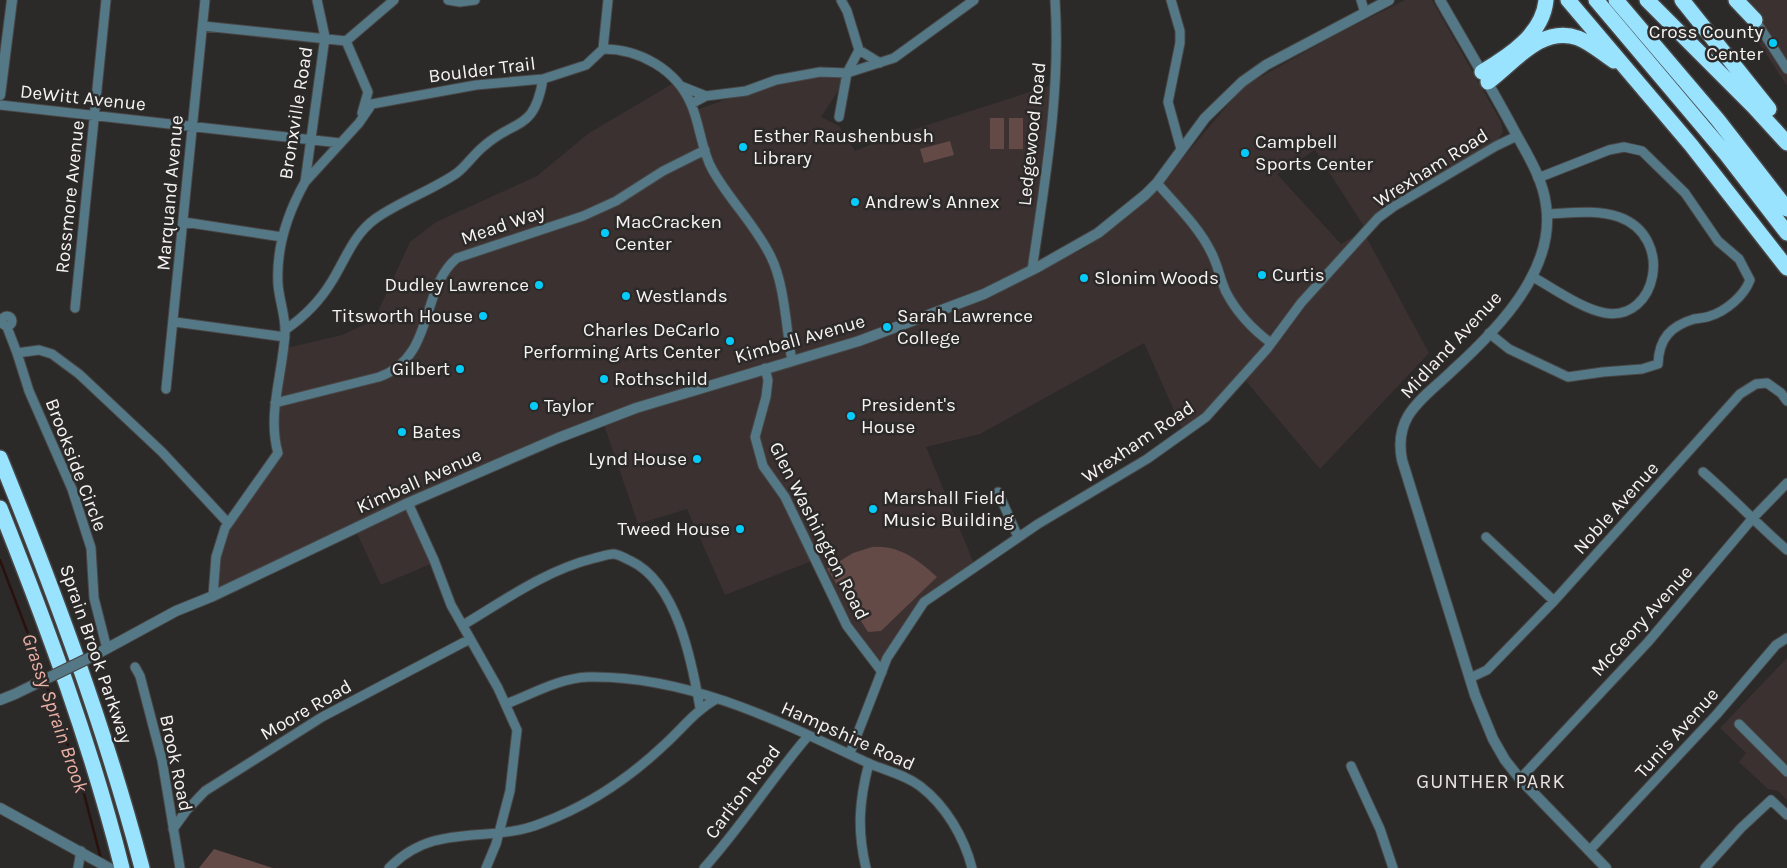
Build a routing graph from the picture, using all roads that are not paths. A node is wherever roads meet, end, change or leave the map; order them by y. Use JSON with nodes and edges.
{"nodes":[{"id":1,"x":12,"y":0,"type":"edge"},
{"id":2,"x":106,"y":0,"type":"edge"},
{"id":3,"x":206,"y":0,"type":"edge"},
{"id":4,"x":317,"y":0,"type":"edge"},
{"id":5,"x":394,"y":0,"type":"edge"},
{"id":6,"x":448,"y":0,"type":"edge"},
{"id":7,"x":475,"y":0,"type":"edge"},
{"id":8,"x":608,"y":0,"type":"edge"},
{"id":9,"x":841,"y":0,"type":"edge"},
{"id":10,"x":974,"y":0,"type":"edge"},
{"id":11,"x":1055,"y":0,"type":"edge"},
{"id":12,"x":1171,"y":0,"type":"edge"},
{"id":13,"x":1361,"y":0,"type":"edge"},
{"id":14,"x":1389,"y":0,"type":"edge"},
{"id":15,"x":1440,"y":0,"type":"edge"},
{"id":16,"x":1546,"y":0,"type":"edge"},
{"id":17,"x":1568,"y":0,"type":"edge"},
{"id":18,"x":1596,"y":0,"type":"edge"},
{"id":19,"x":1616,"y":0,"type":"edge"},
{"id":20,"x":1647,"y":0,"type":"edge"},
{"id":21,"x":1682,"y":0,"type":"edge"},
{"id":22,"x":1736,"y":0,"type":"edge"},
{"id":23,"x":1742,"y":0,"type":"edge"},
{"id":24,"x":1364,"y":13,"type":"junction"},
{"id":25,"x":1756,"y":20,"type":"junction"},
{"id":26,"x":203,"y":26,"type":"junction"},
{"id":27,"x":325,"y":37,"type":"junction"},
{"id":28,"x":346,"y":41,"type":"junction"},
{"id":29,"x":603,"y":50,"type":"junction"},
{"id":30,"x":859,"y":50,"type":"junction"},
{"id":31,"x":880,"y":63,"type":"junction"},
{"id":32,"x":1787,"y":69,"type":"edge"},
{"id":33,"x":1631,"y":72,"type":"junction"},
{"id":34,"x":847,"y":73,"type":"junction"},
{"id":35,"x":1485,"y":77,"type":"junction"},
{"id":36,"x":543,"y":79,"type":"junction"},
{"id":37,"x":680,"y":86,"type":"junction"},
{"id":38,"x":0,"y":95,"type":"edge"},
{"id":39,"x":706,"y":96,"type":"junction"},
{"id":40,"x":691,"y":104,"type":"junction"},
{"id":41,"x":0,"y":106,"type":"edge"},
{"id":42,"x":95,"y":115,"type":"junction"},
{"id":43,"x":839,"y":117,"type":"dead end"},
{"id":44,"x":360,"y":123,"type":"junction"},
{"id":45,"x":192,"y":125,"type":"junction"},
{"id":46,"x":1787,"y":132,"type":"edge"},
{"id":47,"x":1517,"y":136,"type":"junction"},
{"id":48,"x":311,"y":139,"type":"junction"},
{"id":49,"x":340,"y":143,"type":"junction"},
{"id":50,"x":1787,"y":143,"type":"edge"},
{"id":51,"x":1181,"y":149,"type":"junction"},
{"id":52,"x":705,"y":150,"type":"junction"},
{"id":53,"x":1538,"y":178,"type":"junction"},
{"id":54,"x":305,"y":182,"type":"junction"},
{"id":55,"x":1157,"y":183,"type":"junction"},
{"id":56,"x":1787,"y":209,"type":"edge"},
{"id":57,"x":1547,"y":214,"type":"junction"},
{"id":58,"x":184,"y":222,"type":"junction"},
{"id":59,"x":1787,"y":233,"type":"edge"},
{"id":60,"x":282,"y":237,"type":"junction"},
{"id":61,"x":1785,"y":267,"type":"edge"},
{"id":62,"x":1032,"y":270,"type":"junction"},
{"id":63,"x":1533,"y":277,"type":"junction"},
{"id":64,"x":75,"y":308,"type":"dead end"},
{"id":65,"x":175,"y":322,"type":"junction"},
{"id":66,"x":7,"y":327,"type":"dead end"},
{"id":67,"x":1489,"y":333,"type":"junction"},
{"id":68,"x":285,"y":334,"type":"junction"},
{"id":69,"x":1271,"y":343,"type":"junction"},
{"id":70,"x":17,"y":353,"type":"junction"},
{"id":71,"x":792,"y":361,"type":"junction"},
{"id":72,"x":765,"y":368,"type":"junction"},
{"id":73,"x":166,"y":389,"type":"dead end"},
{"id":74,"x":1787,"y":402,"type":"edge"},
{"id":75,"x":276,"y":403,"type":"junction"},
{"id":76,"x":0,"y":458,"type":"edge"},
{"id":77,"x":1703,"y":472,"type":"dead end"},
{"id":78,"x":1787,"y":483,"type":"edge"},
{"id":79,"x":998,"y":492,"type":"dead end"},
{"id":80,"x":408,"y":503,"type":"junction"},
{"id":81,"x":0,"y":508,"type":"edge"},
{"id":82,"x":1752,"y":519,"type":"junction"},
{"id":83,"x":228,"y":523,"type":"junction"},
{"id":84,"x":1486,"y":536,"type":"dead end"},
{"id":85,"x":1018,"y":537,"type":"junction"},
{"id":86,"x":1787,"y":550,"type":"edge"},
{"id":87,"x":212,"y":596,"type":"junction"},
{"id":88,"x":1554,"y":601,"type":"junction"},
{"id":89,"x":463,"y":625,"type":"junction"},
{"id":90,"x":1787,"y":638,"type":"edge"},
{"id":91,"x":470,"y":639,"type":"junction"},
{"id":92,"x":107,"y":649,"type":"junction"},
{"id":93,"x":135,"y":666,"type":"dead end"},
{"id":94,"x":882,"y":672,"type":"junction"},
{"id":95,"x":1470,"y":678,"type":"junction"},
{"id":96,"x":697,"y":693,"type":"junction"},
{"id":97,"x":716,"y":699,"type":"junction"},
{"id":98,"x":0,"y":700,"type":"edge"},
{"id":99,"x":506,"y":704,"type":"junction"},
{"id":100,"x":700,"y":708,"type":"junction"},
{"id":101,"x":1739,"y":724,"type":"dead end"},
{"id":102,"x":808,"y":736,"type":"junction"},
{"id":103,"x":850,"y":753,"type":"junction"},
{"id":104,"x":869,"y":763,"type":"junction"},
{"id":105,"x":1351,"y":766,"type":"dead end"},
{"id":106,"x":1787,"y":772,"type":"edge"},
{"id":107,"x":1520,"y":779,"type":"junction"},
{"id":108,"x":0,"y":808,"type":"edge"},
{"id":109,"x":1787,"y":815,"type":"edge"},
{"id":110,"x":173,"y":829,"type":"junction"},
{"id":111,"x":499,"y":833,"type":"junction"},
{"id":112,"x":1589,"y":851,"type":"junction"},
{"id":113,"x":86,"y":853,"type":"junction"},
{"id":114,"x":78,"y":868,"type":"edge"},
{"id":115,"x":109,"y":868,"type":"edge"},
{"id":116,"x":122,"y":868,"type":"edge"},
{"id":117,"x":142,"y":868,"type":"edge"},
{"id":118,"x":180,"y":868,"type":"edge"},
{"id":119,"x":389,"y":868,"type":"edge"},
{"id":120,"x":486,"y":868,"type":"edge"},
{"id":121,"x":704,"y":868,"type":"edge"},
{"id":122,"x":866,"y":868,"type":"edge"},
{"id":123,"x":972,"y":868,"type":"edge"},
{"id":124,"x":1392,"y":868,"type":"edge"},
{"id":125,"x":1606,"y":868,"type":"edge"},
{"id":126,"x":1706,"y":868,"type":"edge"}],
"edges":[{"from":1,"to":38,"type":"street"},
{"from":2,"to":42,"type":"street","name":"Rossmore Avenue"},
{"from":3,"to":26,"type":"street","name":"Marquand Avenue"},
{"from":4,"to":27,"type":"street","name":"Bronxville Road"},
{"from":5,"to":28,"type":"street"},
{"from":6,"to":7,"type":"street"},
{"from":8,"to":29,"type":"street"},
{"from":9,"to":30,"type":"street"},
{"from":10,"to":31,"type":"street"},
{"from":11,"to":62,"type":"street","name":"Ledgewood Road"},
{"from":12,"to":51,"type":"street"},
{"from":13,"to":24,"type":"street"},
{"from":14,"to":24,"type":"street","name":"Kimball Avenue"},
{"from":15,"to":35,"type":"street","name":"Midland Avenue"},
{"from":16,"to":35,"type":"highway"},
{"from":17,"to":33,"type":"highway"},
{"from":18,"to":59,"type":"highway"},
{"from":19,"to":56,"type":"highway"},
{"from":20,"to":50,"type":"highway"},
{"from":21,"to":46,"type":"highway"},
{"from":22,"to":25,"type":"highway"},
{"from":23,"to":25,"type":"street"},
{"from":24,"to":51,"type":"street","name":"Kimball Avenue"},
{"from":25,"to":32,"type":"street"},
{"from":26,"to":27,"type":"street"},
{"from":26,"to":45,"type":"street","name":"Marquand Avenue"},
{"from":27,"to":28,"type":"street"},
{"from":27,"to":48,"type":"street","name":"Bronxville Road"},
{"from":28,"to":44,"type":"street"},
{"from":29,"to":36,"type":"street","name":"Boulder Trail"},
{"from":29,"to":37,"type":"street"},
{"from":30,"to":31,"type":"street"},
{"from":30,"to":34,"type":"street"},
{"from":31,"to":34,"type":"street"},
{"from":33,"to":35,"type":"highway"},
{"from":33,"to":61,"type":"highway"},
{"from":34,"to":39,"type":"street"},
{"from":34,"to":43,"type":"street"},
{"from":35,"to":47,"type":"street","name":"Midland Avenue"},
{"from":36,"to":44,"type":"street","name":"Boulder Trail"},
{"from":36,"to":68,"type":"street"},
{"from":37,"to":39,"type":"street"},
{"from":37,"to":40,"type":"street"},
{"from":39,"to":40,"type":"street"},
{"from":40,"to":52,"type":"street"},
{"from":41,"to":42,"type":"street","name":"DeWitt Avenue"},
{"from":42,"to":45,"type":"street","name":"DeWitt Avenue"},
{"from":42,"to":64,"type":"street","name":"Rossmore Avenue"},
{"from":44,"to":49,"type":"street","name":"Boulder Trail"},
{"from":45,"to":48,"type":"street","name":"DeWitt Avenue"},
{"from":45,"to":58,"type":"street","name":"Marquand Avenue"},
{"from":47,"to":53,"type":"street","name":"Midland Avenue"},
{"from":47,"to":69,"type":"street","name":"Wrexham Road"},
{"from":48,"to":49,"type":"street","name":"DeWitt Avenue"},
{"from":48,"to":54,"type":"street","name":"Bronxville Road"},
{"from":49,"to":54,"type":"street","name":"Boulder Trail"},
{"from":51,"to":55,"type":"street","name":"Kimball Avenue"},
{"from":52,"to":71,"type":"street"},
{"from":52,"to":75,"type":"street","name":"Mead Way"},
{"from":53,"to":57,"type":"street","name":"Midland Avenue"},
{"from":53,"to":67,"type":"street"},
{"from":54,"to":60,"type":"street","name":"Bronxville Road"},
{"from":55,"to":62,"type":"street","name":"Kimball Avenue"},
{"from":55,"to":69,"type":"street"},
{"from":57,"to":63,"type":"street","name":"Midland Avenue"},
{"from":57,"to":63,"type":"street"},
{"from":58,"to":60,"type":"street"},
{"from":58,"to":65,"type":"street","name":"Marquand Avenue"},
{"from":60,"to":68,"type":"street","name":"Bronxville Road"},
{"from":62,"to":71,"type":"street","name":"Kimball Avenue"},
{"from":63,"to":67,"type":"street","name":"Midland Avenue"},
{"from":65,"to":68,"type":"street"},
{"from":65,"to":73,"type":"street","name":"Marquand Avenue"},
{"from":66,"to":70,"type":"street","name":"Brookside Circle"},
{"from":67,"to":95,"type":"street","name":"Midland Avenue"},
{"from":68,"to":75,"type":"street","name":"Bronxville Road"},
{"from":69,"to":85,"type":"street","name":"Wrexham Road"},
{"from":70,"to":83,"type":"street","name":"Brookside Circle"},
{"from":70,"to":92,"type":"street","name":"Brookside Circle"},
{"from":71,"to":72,"type":"street","name":"Kimball Avenue"},
{"from":72,"to":80,"type":"street","name":"Kimball Avenue"},
{"from":72,"to":94,"type":"street","name":"Glen Washington Road"},
{"from":74,"to":88,"type":"street","name":"Noble Avenue"},
{"from":75,"to":83,"type":"street","name":"Bronxville Road"},
{"from":76,"to":117,"type":"highway","name":"Sprain Brook Parkway"},
{"from":77,"to":82,"type":"street"},
{"from":78,"to":82,"type":"street","name":"McGeory Avenue"},
{"from":79,"to":85,"type":"street"},
{"from":80,"to":87,"type":"street","name":"Kimball Avenue"},
{"from":80,"to":89,"type":"street"},
{"from":81,"to":116,"type":"highway","name":"Sprain Brook Parkway"},
{"from":82,"to":86,"type":"street"},
{"from":82,"to":107,"type":"street","name":"McGeory Avenue"},
{"from":83,"to":87,"type":"street","name":"Bronxville Road"},
{"from":84,"to":88,"type":"street"},
{"from":85,"to":94,"type":"street","name":"Wrexham Road"},
{"from":87,"to":92,"type":"street","name":"Kimball Avenue"},
{"from":88,"to":95,"type":"street","name":"Noble Avenue"},
{"from":89,"to":91,"type":"street"},
{"from":89,"to":96,"type":"street"},
{"from":90,"to":112,"type":"street","name":"Tunis Avenue"},
{"from":91,"to":99,"type":"street"},
{"from":91,"to":110,"type":"street","name":"Moore Road"},
{"from":92,"to":98,"type":"street","name":"Kimball Avenue","bridge":true},
{"from":93,"to":110,"type":"street","name":"Brook Road"},
{"from":94,"to":103,"type":"street","name":"Wrexham Road"},
{"from":95,"to":107,"type":"street","name":"Midland Avenue"},
{"from":96,"to":97,"type":"street","name":"Hampshire Road"},
{"from":96,"to":99,"type":"street","name":"Hampshire Road"},
{"from":96,"to":100,"type":"street"},
{"from":97,"to":100,"type":"street"},
{"from":97,"to":102,"type":"street","name":"Hampshire Road"},
{"from":99,"to":111,"type":"street"},
{"from":100,"to":111,"type":"street"},
{"from":101,"to":106,"type":"street"},
{"from":102,"to":103,"type":"street","name":"Hampshire Road"},
{"from":102,"to":121,"type":"street","name":"Carlton Road"},
{"from":103,"to":104,"type":"street","name":"Hampshire Road"},
{"from":104,"to":122,"type":"street"},
{"from":104,"to":123,"type":"street","name":"Hampshire Road"},
{"from":105,"to":124,"type":"street"},
{"from":107,"to":112,"type":"street","name":"Midland Avenue"},
{"from":108,"to":113,"type":"street"},
{"from":109,"to":126,"type":"street"},
{"from":110,"to":118,"type":"street","name":"Brook Road"},
{"from":111,"to":119,"type":"street"},
{"from":111,"to":120,"type":"street"},
{"from":112,"to":125,"type":"street","name":"Midland Avenue"},
{"from":113,"to":114,"type":"street"},
{"from":113,"to":115,"type":"street"}]}
